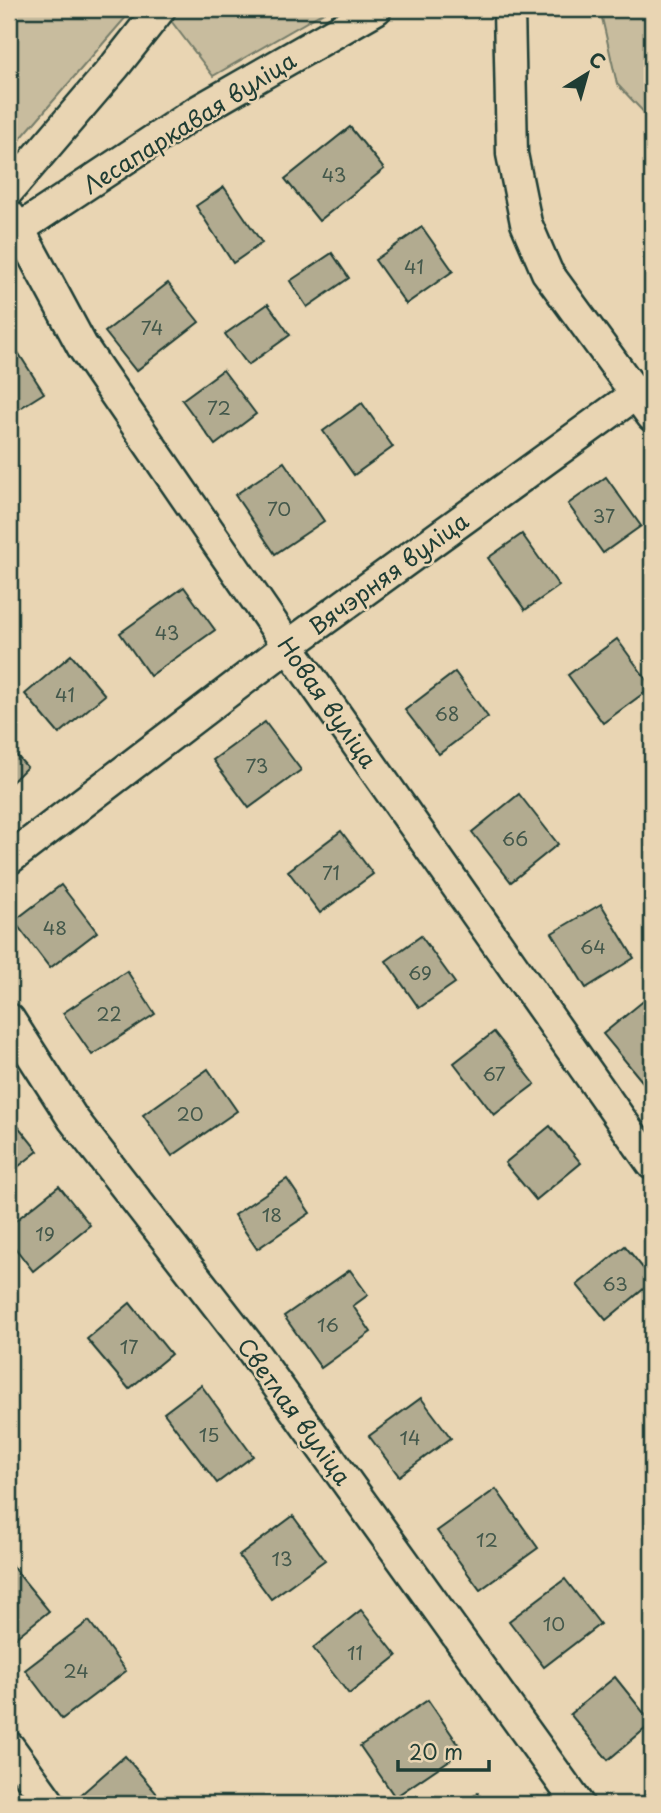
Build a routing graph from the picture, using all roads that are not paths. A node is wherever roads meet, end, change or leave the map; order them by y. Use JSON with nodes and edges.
{"nodes":[{"id":1,"x":160,"y":9,"type":"edge"},
{"id":2,"x":376,"y":9,"type":"edge"},
{"id":3,"x":509,"y":9,"type":"edge"},
{"id":4,"x":9,"y":190,"type":"edge"},
{"id":5,"x":14,"y":222,"type":"edge"},
{"id":6,"x":644,"y":405,"type":"edge"},
{"id":7,"x":288,"y":646,"type":"junction"},
{"id":8,"x":9,"y":859,"type":"edge"},
{"id":9,"x":9,"y":1019,"type":"edge"},
{"id":10,"x":652,"y":1164,"type":"edge"},
{"id":11,"x":9,"y":1746,"type":"edge"},
{"id":12,"x":50,"y":1804,"type":"edge"},
{"id":13,"x":578,"y":1804,"type":"edge"}],
"edges":[{"from":1,"to":4,"type":"street"},
{"from":2,"to":5,"type":"street","name":"Лесапаркавая вуліца"},
{"from":3,"to":6,"type":"street"},
{"from":5,"to":7,"type":"street","name":"Новая вуліца"},
{"from":6,"to":7,"type":"street","name":"Вячэрняя вуліца"},
{"from":7,"to":8,"type":"street","name":"Вячэрняя вуліца"},
{"from":7,"to":10,"type":"street","name":"Новая вуліца"},
{"from":9,"to":13,"type":"street","name":"Светлая вуліца"},
{"from":11,"to":12,"type":"street"}]}
